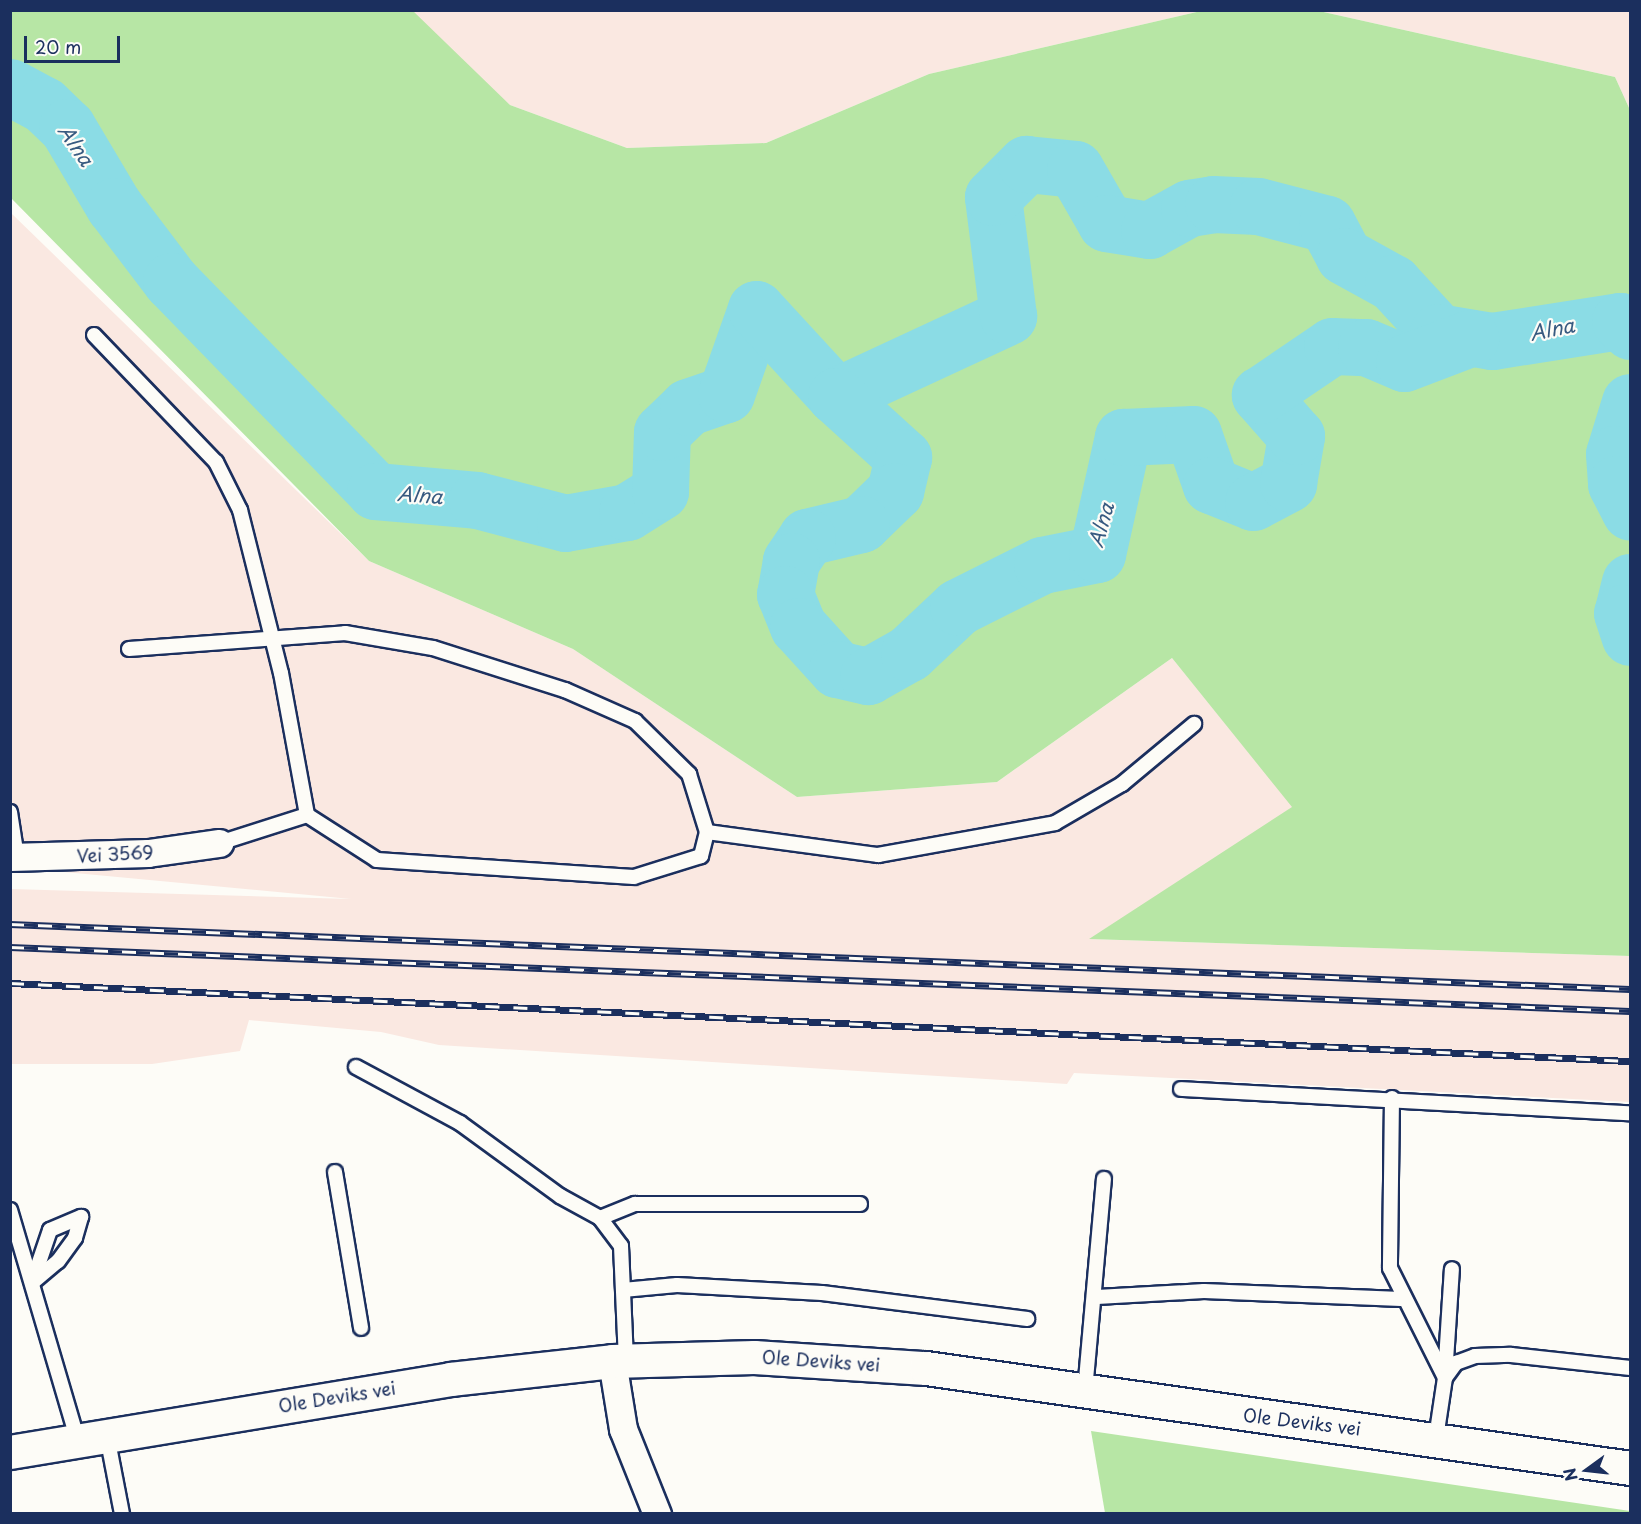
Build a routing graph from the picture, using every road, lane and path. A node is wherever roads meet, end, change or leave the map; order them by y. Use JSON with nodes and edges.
{"nodes":[{"id":1,"x":94,"y":335,"type":"dead end"},
{"id":2,"x":272,"y":639,"type":"junction"},
{"id":3,"x":129,"y":649,"type":"dead end"},
{"id":4,"x":1194,"y":724,"type":"dead end"},
{"id":5,"x":10,"y":812,"type":"edge"},
{"id":6,"x":307,"y":815,"type":"junction"},
{"id":7,"x":707,"y":832,"type":"junction"},
{"id":8,"x":219,"y":843,"type":"joint"},
{"id":9,"x":14,"y":857,"type":"edge"},
{"id":10,"x":356,"y":1067,"type":"dead end"},
{"id":11,"x":1181,"y":1089,"type":"dead end"},
{"id":12,"x":1392,"y":1098,"type":"junction"},
{"id":13,"x":1630,"y":1113,"type":"edge"},
{"id":14,"x":335,"y":1172,"type":"dead end"},
{"id":15,"x":1104,"y":1179,"type":"dead end"},
{"id":16,"x":860,"y":1204,"type":"dead end"},
{"id":17,"x":10,"y":1210,"type":"edge"},
{"id":18,"x":600,"y":1218,"type":"junction"},
{"id":19,"x":1452,"y":1269,"type":"dead end"},
{"id":20,"x":32,"y":1283,"type":"junction"},
{"id":21,"x":623,"y":1290,"type":"junction"},
{"id":22,"x":1096,"y":1298,"type":"junction"},
{"id":23,"x":1401,"y":1299,"type":"junction"},
{"id":24,"x":1027,"y":1319,"type":"dead end"},
{"id":25,"x":361,"y":1328,"type":"dead end"},
{"id":26,"x":619,"y":1361,"type":"junction"},
{"id":27,"x":1630,"y":1368,"type":"edge"},
{"id":28,"x":1445,"y":1378,"type":"junction"},
{"id":29,"x":1085,"y":1391,"type":"junction"},
{"id":30,"x":93,"y":1438,"type":"junction"},
{"id":31,"x":1436,"y":1438,"type":"junction"},
{"id":32,"x":10,"y":1452,"type":"edge"},
{"id":33,"x":1630,"y":1468,"type":"edge"},
{"id":34,"x":122,"y":1514,"type":"edge"},
{"id":35,"x":657,"y":1514,"type":"edge"}],
"edges":[{"from":1,"to":2,"type":"lane"},
{"from":2,"to":3,"type":"lane"},
{"from":2,"to":6,"type":"lane"},
{"from":2,"to":7,"type":"lane"},
{"from":4,"to":7,"type":"lane"},
{"from":5,"to":9,"type":"lane"},
{"from":6,"to":7,"type":"lane"},
{"from":6,"to":8,"type":"lane"},
{"from":8,"to":9,"type":"street","name":"Vei 3569"},
{"from":10,"to":18,"type":"lane"},
{"from":11,"to":12,"type":"lane"},
{"from":12,"to":13,"type":"lane"},
{"from":12,"to":23,"type":"lane"},
{"from":14,"to":25,"type":"lane"},
{"from":15,"to":22,"type":"lane"},
{"from":16,"to":18,"type":"lane"},
{"from":17,"to":20,"type":"lane"},
{"from":18,"to":21,"type":"lane"},
{"from":19,"to":28,"type":"lane"},
{"from":20,"to":20,"type":"lane"},
{"from":20,"to":30,"type":"lane"},
{"from":21,"to":24,"type":"lane"},
{"from":21,"to":26,"type":"lane"},
{"from":22,"to":23,"type":"lane"},
{"from":22,"to":29,"type":"lane"},
{"from":23,"to":28,"type":"lane"},
{"from":26,"to":29,"type":"street","name":"Ole Deviks vei"},
{"from":26,"to":30,"type":"street","name":"Ole Deviks vei"},
{"from":26,"to":35,"type":"street"},
{"from":27,"to":28,"type":"lane"},
{"from":28,"to":31,"type":"lane"},
{"from":29,"to":31,"type":"street","name":"Ole Deviks vei"},
{"from":30,"to":32,"type":"street","name":"Ole Deviks vei"},
{"from":30,"to":34,"type":"lane"},
{"from":31,"to":33,"type":"street","name":"Ole Deviks vei"}]}
